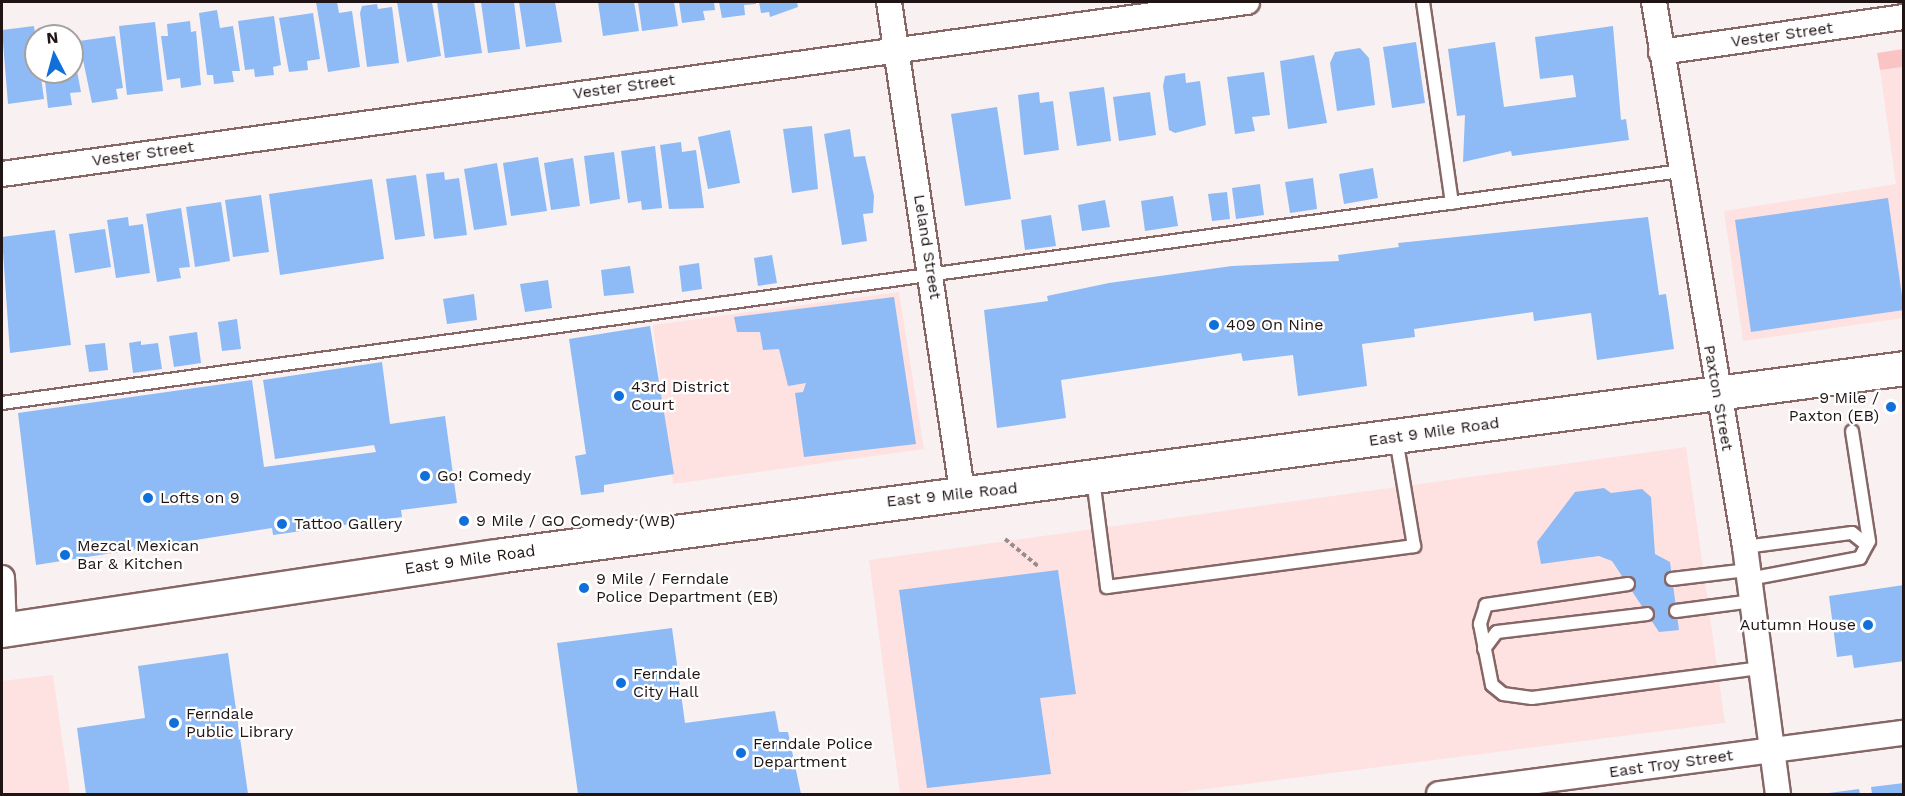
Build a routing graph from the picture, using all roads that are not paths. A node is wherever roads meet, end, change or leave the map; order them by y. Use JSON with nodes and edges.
{"nodes":[{"id":1,"x":889,"y":2,"type":"edge"},
{"id":2,"x":1247,"y":2,"type":"edge"},
{"id":3,"x":1423,"y":2,"type":"edge"},
{"id":4,"x":1654,"y":2,"type":"edge"},
{"id":5,"x":1904,"y":17,"type":"edge"},
{"id":6,"x":897,"y":49,"type":"junction"},
{"id":7,"x":1662,"y":52,"type":"junction"},
{"id":8,"x":1680,"y":171,"type":"junction"},
{"id":9,"x":2,"y":174,"type":"edge"},
{"id":10,"x":1452,"y":203,"type":"junction"},
{"id":11,"x":931,"y":275,"type":"junction"},
{"id":12,"x":1904,"y":368,"type":"edge"},
{"id":13,"x":1717,"y":394,"type":"junction"},
{"id":14,"x":2,"y":402,"type":"edge"},
{"id":15,"x":1852,"y":431,"type":"dead end"},
{"id":16,"x":1396,"y":438,"type":"junction"},
{"id":17,"x":1093,"y":479,"type":"junction"},
{"id":18,"x":962,"y":492,"type":"junction"},
{"id":19,"x":1866,"y":545,"type":"junction"},
{"id":20,"x":1748,"y":574,"type":"junction"},
{"id":21,"x":2,"y":578,"type":"edge"},
{"id":22,"x":1672,"y":579,"type":"dead end"},
{"id":23,"x":1628,"y":585,"type":"dead end"},
{"id":24,"x":1676,"y":611,"type":"dead end"},
{"id":25,"x":1647,"y":614,"type":"dead end"},
{"id":26,"x":3,"y":630,"type":"edge"},
{"id":27,"x":1483,"y":650,"type":"junction"},
{"id":28,"x":1761,"y":668,"type":"junction"},
{"id":29,"x":1904,"y":733,"type":"edge"},
{"id":30,"x":1771,"y":750,"type":"junction"},
{"id":31,"x":1439,"y":795,"type":"edge"},
{"id":32,"x":1778,"y":795,"type":"edge"}],
"edges":[{"from":1,"to":6,"type":"street","name":"Leland Street"},
{"from":2,"to":6,"type":"street","name":"Vester Street"},
{"from":3,"to":10,"type":"lane"},
{"from":4,"to":7,"type":"street","name":"Paxton Street"},
{"from":5,"to":7,"type":"street","name":"Vester Street"},
{"from":6,"to":9,"type":"street","name":"Vester Street"},
{"from":6,"to":11,"type":"street","name":"Leland Street"},
{"from":7,"to":8,"type":"street","name":"Paxton Street"},
{"from":8,"to":10,"type":"lane"},
{"from":8,"to":13,"type":"street","name":"Paxton Street"},
{"from":10,"to":11,"type":"lane"},
{"from":11,"to":14,"type":"lane"},
{"from":11,"to":18,"type":"street","name":"Leland Street"},
{"from":12,"to":13,"type":"main road","name":"East 9 Mile Road"},
{"from":13,"to":16,"type":"main road","name":"East 9 Mile Road"},
{"from":13,"to":20,"type":"street","name":"Paxton Street"},
{"from":15,"to":19,"type":"lane"},
{"from":16,"to":17,"type":"main road","name":"East 9 Mile Road"},
{"from":16,"to":17,"type":"lane"},
{"from":17,"to":18,"type":"main road","name":"East 9 Mile Road"},
{"from":18,"to":26,"type":"main road","name":"East 9 Mile Road"},
{"from":19,"to":20,"type":"lane"},
{"from":19,"to":20,"type":"lane"},
{"from":20,"to":22,"type":"lane"},
{"from":20,"to":24,"type":"lane"},
{"from":20,"to":28,"type":"street","name":"Paxton Street"},
{"from":21,"to":26,"type":"street"},
{"from":23,"to":27,"type":"lane"},
{"from":25,"to":27,"type":"lane"},
{"from":27,"to":28,"type":"lane"},
{"from":28,"to":30,"type":"street","name":"Paxton Street"},
{"from":29,"to":30,"type":"street","name":"East Troy Street"},
{"from":30,"to":31,"type":"street","name":"East Troy Street"},
{"from":30,"to":32,"type":"street","name":"Paxton Street"}]}
